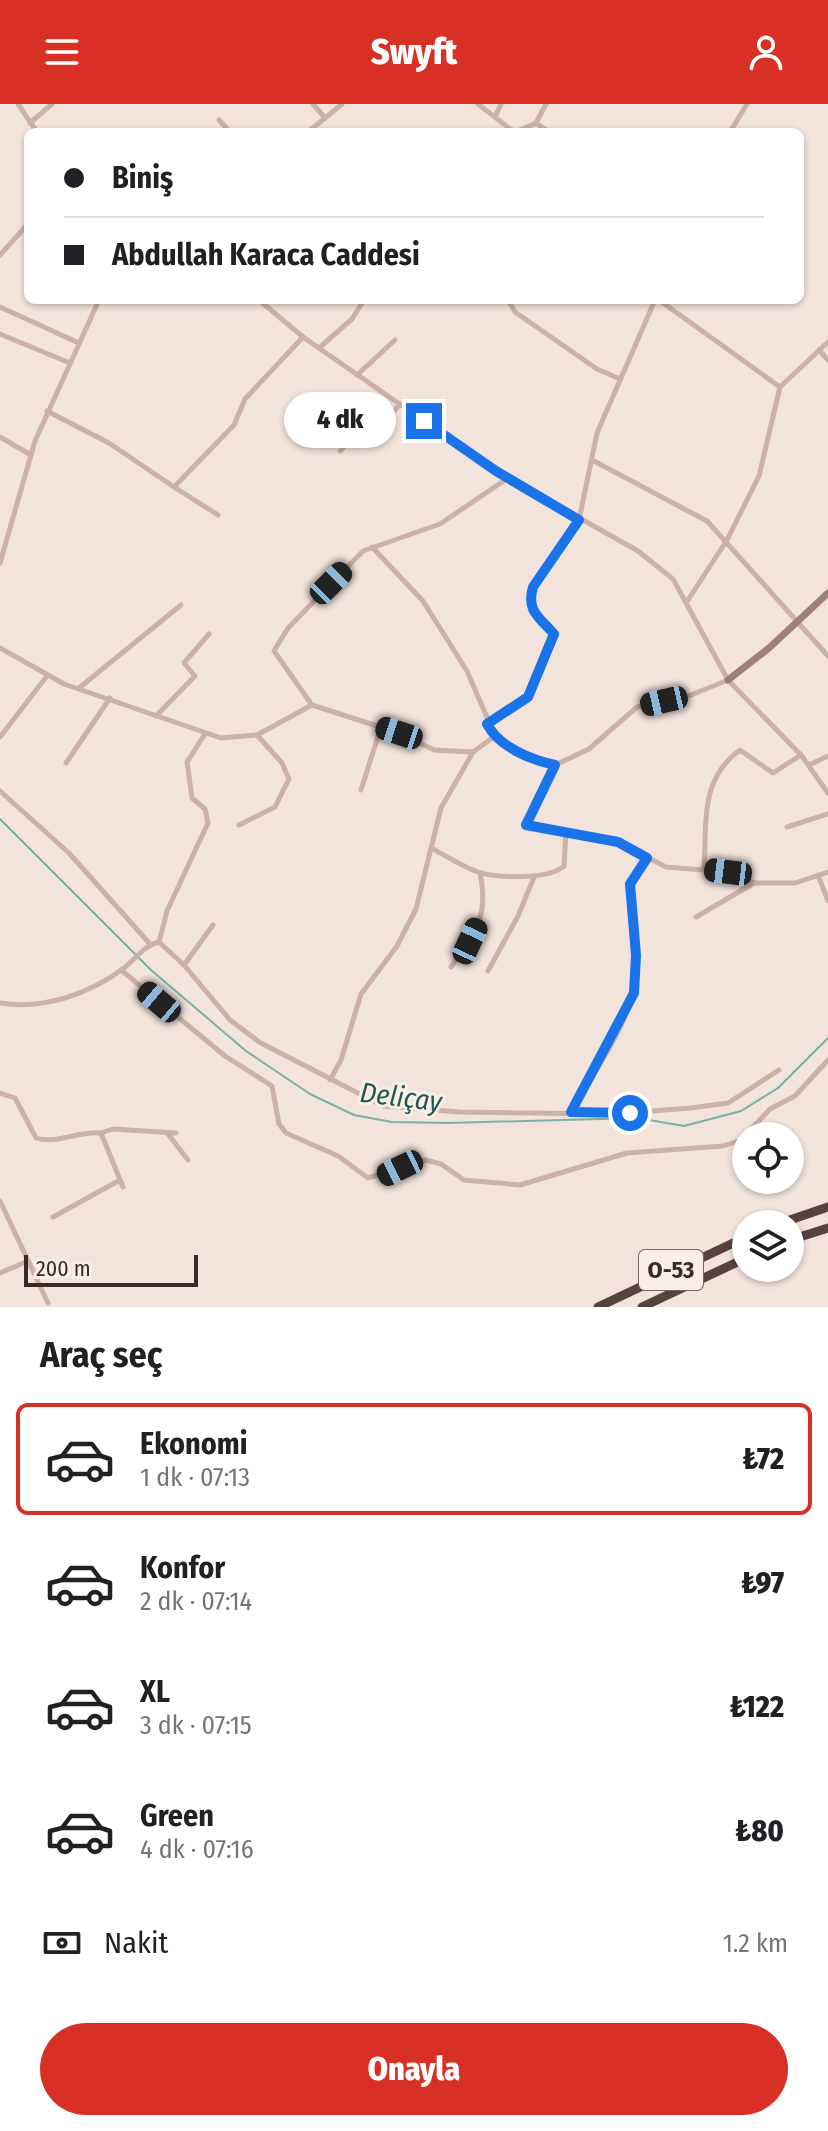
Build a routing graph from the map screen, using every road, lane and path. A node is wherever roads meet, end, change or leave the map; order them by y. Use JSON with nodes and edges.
{"nodes":[{"id":1,"x":18,"y":104,"type":"edge"},
{"id":2,"x":52,"y":104,"type":"edge"},
{"id":3,"x":313,"y":104,"type":"edge"},
{"id":4,"x":342,"y":104,"type":"edge"},
{"id":5,"x":478,"y":104,"type":"edge"},
{"id":6,"x":501,"y":104,"type":"edge"},
{"id":7,"x":546,"y":104,"type":"edge"},
{"id":8,"x":747,"y":104,"type":"edge"},
{"id":9,"x":495,"y":117,"type":"junction"},
{"id":10,"x":325,"y":118,"type":"junction"},
{"id":11,"x":219,"y":120,"type":"dead end"},
{"id":12,"x":30,"y":123,"type":"junction"},
{"id":13,"x":536,"y":123,"type":"junction"},
{"id":14,"x":34,"y":128,"type":"edge"},
{"id":15,"x":226,"y":128,"type":"edge"},
{"id":16,"x":313,"y":128,"type":"edge"},
{"id":17,"x":509,"y":128,"type":"edge"},
{"id":18,"x":524,"y":128,"type":"edge"},
{"id":19,"x":543,"y":128,"type":"edge"},
{"id":20,"x":732,"y":128,"type":"edge"},
{"id":21,"x":24,"y":228,"type":"edge"},
{"id":22,"x":0,"y":255,"type":"edge"},
{"id":23,"x":97,"y":304,"type":"edge"},
{"id":24,"x":264,"y":304,"type":"edge"},
{"id":25,"x":361,"y":304,"type":"edge"},
{"id":26,"x":510,"y":304,"type":"edge"},
{"id":27,"x":655,"y":304,"type":"edge"},
{"id":28,"x":663,"y":304,"type":"edge"},
{"id":29,"x":0,"y":307,"type":"edge"},
{"id":30,"x":0,"y":334,"type":"edge"},
{"id":31,"x":303,"y":337,"type":"junction"},
{"id":32,"x":395,"y":340,"type":"dead end"},
{"id":33,"x":828,"y":342,"type":"edge"},
{"id":34,"x":79,"y":343,"type":"junction"},
{"id":35,"x":319,"y":348,"type":"junction"},
{"id":36,"x":819,"y":350,"type":"junction"},
{"id":37,"x":828,"y":360,"type":"edge"},
{"id":38,"x":70,"y":363,"type":"junction"},
{"id":39,"x":357,"y":375,"type":"junction"},
{"id":40,"x":620,"y":379,"type":"junction"},
{"id":41,"x":780,"y":387,"type":"junction"},
{"id":42,"x":400,"y":404,"type":"junction"},
{"id":43,"x":47,"y":411,"type":"junction"},
{"id":44,"x":0,"y":437,"type":"edge"},
{"id":45,"x":340,"y":451,"type":"dead end"},
{"id":46,"x":31,"y":455,"type":"junction"},
{"id":47,"x":592,"y":460,"type":"junction"},
{"id":48,"x":508,"y":478,"type":"junction"},
{"id":49,"x":174,"y":487,"type":"junction"},
{"id":50,"x":218,"y":515,"type":"dead end"},
{"id":51,"x":579,"y":520,"type":"junction"},
{"id":52,"x":727,"y":540,"type":"junction"},
{"id":53,"x":372,"y":547,"type":"junction"},
{"id":54,"x":0,"y":562,"type":"edge"},
{"id":55,"x":828,"y":593,"type":"edge"},
{"id":56,"x":688,"y":600,"type":"junction"},
{"id":57,"x":181,"y":605,"type":"dead end"},
{"id":58,"x":797,"y":621,"type":"junction"},
{"id":59,"x":209,"y":634,"type":"dead end"},
{"id":60,"x":0,"y":648,"type":"edge"},
{"id":61,"x":828,"y":656,"type":"edge"},
{"id":62,"x":47,"y":676,"type":"junction"},
{"id":63,"x":728,"y":680,"type":"junction"},
{"id":64,"x":79,"y":688,"type":"junction"},
{"id":65,"x":110,"y":698,"type":"junction"},
{"id":66,"x":312,"y":705,"type":"junction"},
{"id":67,"x":156,"y":716,"type":"junction"},
{"id":68,"x":487,"y":724,"type":"junction"},
{"id":69,"x":381,"y":727,"type":"junction"},
{"id":70,"x":205,"y":734,"type":"junction"},
{"id":71,"x":257,"y":735,"type":"junction"},
{"id":72,"x":495,"y":736,"type":"junction"},
{"id":73,"x":0,"y":737,"type":"edge"},
{"id":74,"x":473,"y":752,"type":"junction"},
{"id":75,"x":801,"y":755,"type":"junction"},
{"id":76,"x":828,"y":756,"type":"edge"},
{"id":77,"x":66,"y":763,"type":"dead end"},
{"id":78,"x":555,"y":765,"type":"junction"},
{"id":79,"x":809,"y":765,"type":"junction"},
{"id":80,"x":361,"y":790,"type":"dead end"},
{"id":81,"x":0,"y":791,"type":"edge"},
{"id":82,"x":828,"y":793,"type":"edge"},
{"id":83,"x":828,"y":814,"type":"edge"},
{"id":84,"x":239,"y":825,"type":"dead end"},
{"id":85,"x":787,"y":827,"type":"dead end"},
{"id":86,"x":566,"y":831,"type":"junction"},
{"id":87,"x":433,"y":849,"type":"junction"},
{"id":88,"x":647,"y":858,"type":"junction"},
{"id":89,"x":704,"y":869,"type":"junction"},
{"id":90,"x":828,"y":872,"type":"edge"},
{"id":91,"x":480,"y":873,"type":"junction"},
{"id":92,"x":818,"y":875,"type":"junction"},
{"id":93,"x":534,"y":877,"type":"junction"},
{"id":94,"x":755,"y":883,"type":"junction"},
{"id":95,"x":828,"y":901,"type":"edge"},
{"id":96,"x":696,"y":917,"type":"dead end"},
{"id":97,"x":213,"y":925,"type":"dead end"},
{"id":98,"x":159,"y":942,"type":"junction"},
{"id":99,"x":148,"y":946,"type":"junction"},
{"id":100,"x":184,"y":965,"type":"junction"},
{"id":101,"x":451,"y":967,"type":"dead end"},
{"id":102,"x":121,"y":970,"type":"junction"},
{"id":103,"x":488,"y":971,"type":"dead end"},
{"id":104,"x":0,"y":1003,"type":"edge"},
{"id":105,"x":828,"y":1060,"type":"edge"},
{"id":106,"x":779,"y":1070,"type":"dead end"},
{"id":107,"x":330,"y":1080,"type":"junction"},
{"id":108,"x":0,"y":1093,"type":"edge"},
{"id":109,"x":571,"y":1112,"type":"junction"},
{"id":110,"x":101,"y":1133,"type":"junction"},
{"id":111,"x":167,"y":1133,"type":"junction"},
{"id":112,"x":176,"y":1133,"type":"dead end"},
{"id":113,"x":188,"y":1160,"type":"dead end"},
{"id":114,"x":120,"y":1180,"type":"junction"},
{"id":115,"x":123,"y":1187,"type":"dead end"},
{"id":116,"x":0,"y":1201,"type":"edge"},
{"id":117,"x":828,"y":1207,"type":"edge"},
{"id":118,"x":804,"y":1215,"type":"edge"},
{"id":119,"x":53,"y":1217,"type":"dead end"},
{"id":120,"x":828,"y":1228,"type":"edge"},
{"id":121,"x":804,"y":1236,"type":"edge"},
{"id":122,"x":732,"y":1244,"type":"edge"},
{"id":123,"x":28,"y":1261,"type":"junction"},
{"id":124,"x":732,"y":1265,"type":"edge"},
{"id":125,"x":0,"y":1273,"type":"edge"},
{"id":126,"x":48,"y":1303,"type":"dead end"},
{"id":127,"x":598,"y":1307,"type":"edge"},
{"id":128,"x":642,"y":1307,"type":"edge"}],
"edges":[{"from":1,"to":12,"type":"street"},
{"from":2,"to":12,"type":"street"},
{"from":3,"to":10,"type":"street"},
{"from":4,"to":10,"type":"street"},
{"from":5,"to":9,"type":"street"},
{"from":6,"to":9,"type":"street"},
{"from":7,"to":13,"type":"street"},
{"from":8,"to":20,"type":"street"},
{"from":9,"to":17,"type":"street"},
{"from":10,"to":16,"type":"street"},
{"from":11,"to":15,"type":"street"},
{"from":12,"to":14,"type":"street"},
{"from":13,"to":18,"type":"street"},
{"from":13,"to":19,"type":"street"},
{"from":21,"to":22,"type":"street"},
{"from":23,"to":34,"type":"street"},
{"from":24,"to":31,"type":"street"},
{"from":25,"to":35,"type":"street"},
{"from":26,"to":40,"type":"street"},
{"from":27,"to":40,"type":"street"},
{"from":28,"to":41,"type":"street"},
{"from":29,"to":34,"type":"street"},
{"from":30,"to":38,"type":"street"},
{"from":31,"to":35,"type":"street"},
{"from":31,"to":49,"type":"street"},
{"from":32,"to":39,"type":"street"},
{"from":33,"to":36,"type":"street"},
{"from":34,"to":38,"type":"street"},
{"from":35,"to":39,"type":"street"},
{"from":36,"to":37,"type":"street"},
{"from":36,"to":41,"type":"street"},
{"from":38,"to":43,"type":"street"},
{"from":39,"to":42,"type":"street"},
{"from":40,"to":47,"type":"street"},
{"from":41,"to":52,"type":"street"},
{"from":42,"to":45,"type":"street"},
{"from":42,"to":48,"type":"street"},
{"from":43,"to":46,"type":"street"},
{"from":43,"to":49,"type":"street"},
{"from":44,"to":46,"type":"street"},
{"from":46,"to":54,"type":"street"},
{"from":47,"to":51,"type":"street"},
{"from":47,"to":52,"type":"street"},
{"from":48,"to":51,"type":"street"},
{"from":48,"to":53,"type":"street"},
{"from":49,"to":50,"type":"street"},
{"from":51,"to":56,"type":"street"},
{"from":51,"to":68,"type":"street"},
{"from":52,"to":56,"type":"street"},
{"from":52,"to":58,"type":"street"},
{"from":53,"to":66,"type":"street"},
{"from":53,"to":68,"type":"street"},
{"from":55,"to":58,"type":"street"},
{"from":56,"to":63,"type":"street"},
{"from":57,"to":64,"type":"street"},
{"from":58,"to":61,"type":"street"},
{"from":58,"to":63,"type":"street"},
{"from":59,"to":67,"type":"street"},
{"from":60,"to":62,"type":"street"},
{"from":62,"to":64,"type":"street"},
{"from":62,"to":73,"type":"street"},
{"from":63,"to":75,"type":"street"},
{"from":63,"to":78,"type":"street"},
{"from":64,"to":65,"type":"street"},
{"from":65,"to":67,"type":"street"},
{"from":65,"to":77,"type":"street"},
{"from":66,"to":69,"type":"street"},
{"from":66,"to":71,"type":"street"},
{"from":67,"to":70,"type":"street"},
{"from":68,"to":72,"type":"street"},
{"from":69,"to":74,"type":"street"},
{"from":69,"to":80,"type":"street"},
{"from":70,"to":71,"type":"street"},
{"from":70,"to":98,"type":"street"},
{"from":71,"to":84,"type":"street"},
{"from":72,"to":74,"type":"street"},
{"from":72,"to":78,"type":"street"},
{"from":74,"to":87,"type":"street"},
{"from":75,"to":79,"type":"street"},
{"from":75,"to":89,"type":"street"},
{"from":76,"to":79,"type":"street"},
{"from":78,"to":86,"type":"street"},
{"from":79,"to":82,"type":"street"},
{"from":81,"to":99,"type":"street"},
{"from":83,"to":85,"type":"street"},
{"from":86,"to":88,"type":"street"},
{"from":86,"to":93,"type":"street"},
{"from":87,"to":91,"type":"street"},
{"from":87,"to":107,"type":"street"},
{"from":88,"to":89,"type":"street"},
{"from":88,"to":109,"type":"street"},
{"from":89,"to":94,"type":"street"},
{"from":90,"to":92,"type":"street"},
{"from":91,"to":93,"type":"street"},
{"from":91,"to":101,"type":"street"},
{"from":92,"to":94,"type":"street"},
{"from":92,"to":95,"type":"street"},
{"from":93,"to":103,"type":"street"},
{"from":94,"to":96,"type":"street"},
{"from":97,"to":100,"type":"street"},
{"from":98,"to":99,"type":"street"},
{"from":98,"to":100,"type":"street"},
{"from":99,"to":102,"type":"street"},
{"from":100,"to":107,"type":"street"},
{"from":102,"to":104,"type":"street"},
{"from":102,"to":105,"type":"street"},
{"from":106,"to":109,"type":"street"},
{"from":107,"to":109,"type":"street"},
{"from":108,"to":110,"type":"street"},
{"from":110,"to":111,"type":"street"},
{"from":110,"to":114,"type":"street"},
{"from":111,"to":112,"type":"street"},
{"from":111,"to":113,"type":"street"},
{"from":114,"to":115,"type":"street"},
{"from":114,"to":119,"type":"street"},
{"from":116,"to":123,"type":"street"},
{"from":117,"to":118,"type":"highway"},
{"from":120,"to":121,"type":"highway"},
{"from":122,"to":127,"type":"highway","number":"O-53"},
{"from":123,"to":125,"type":"street"},
{"from":123,"to":126,"type":"street"},
{"from":124,"to":128,"type":"highway","number":"O-53"}]}
